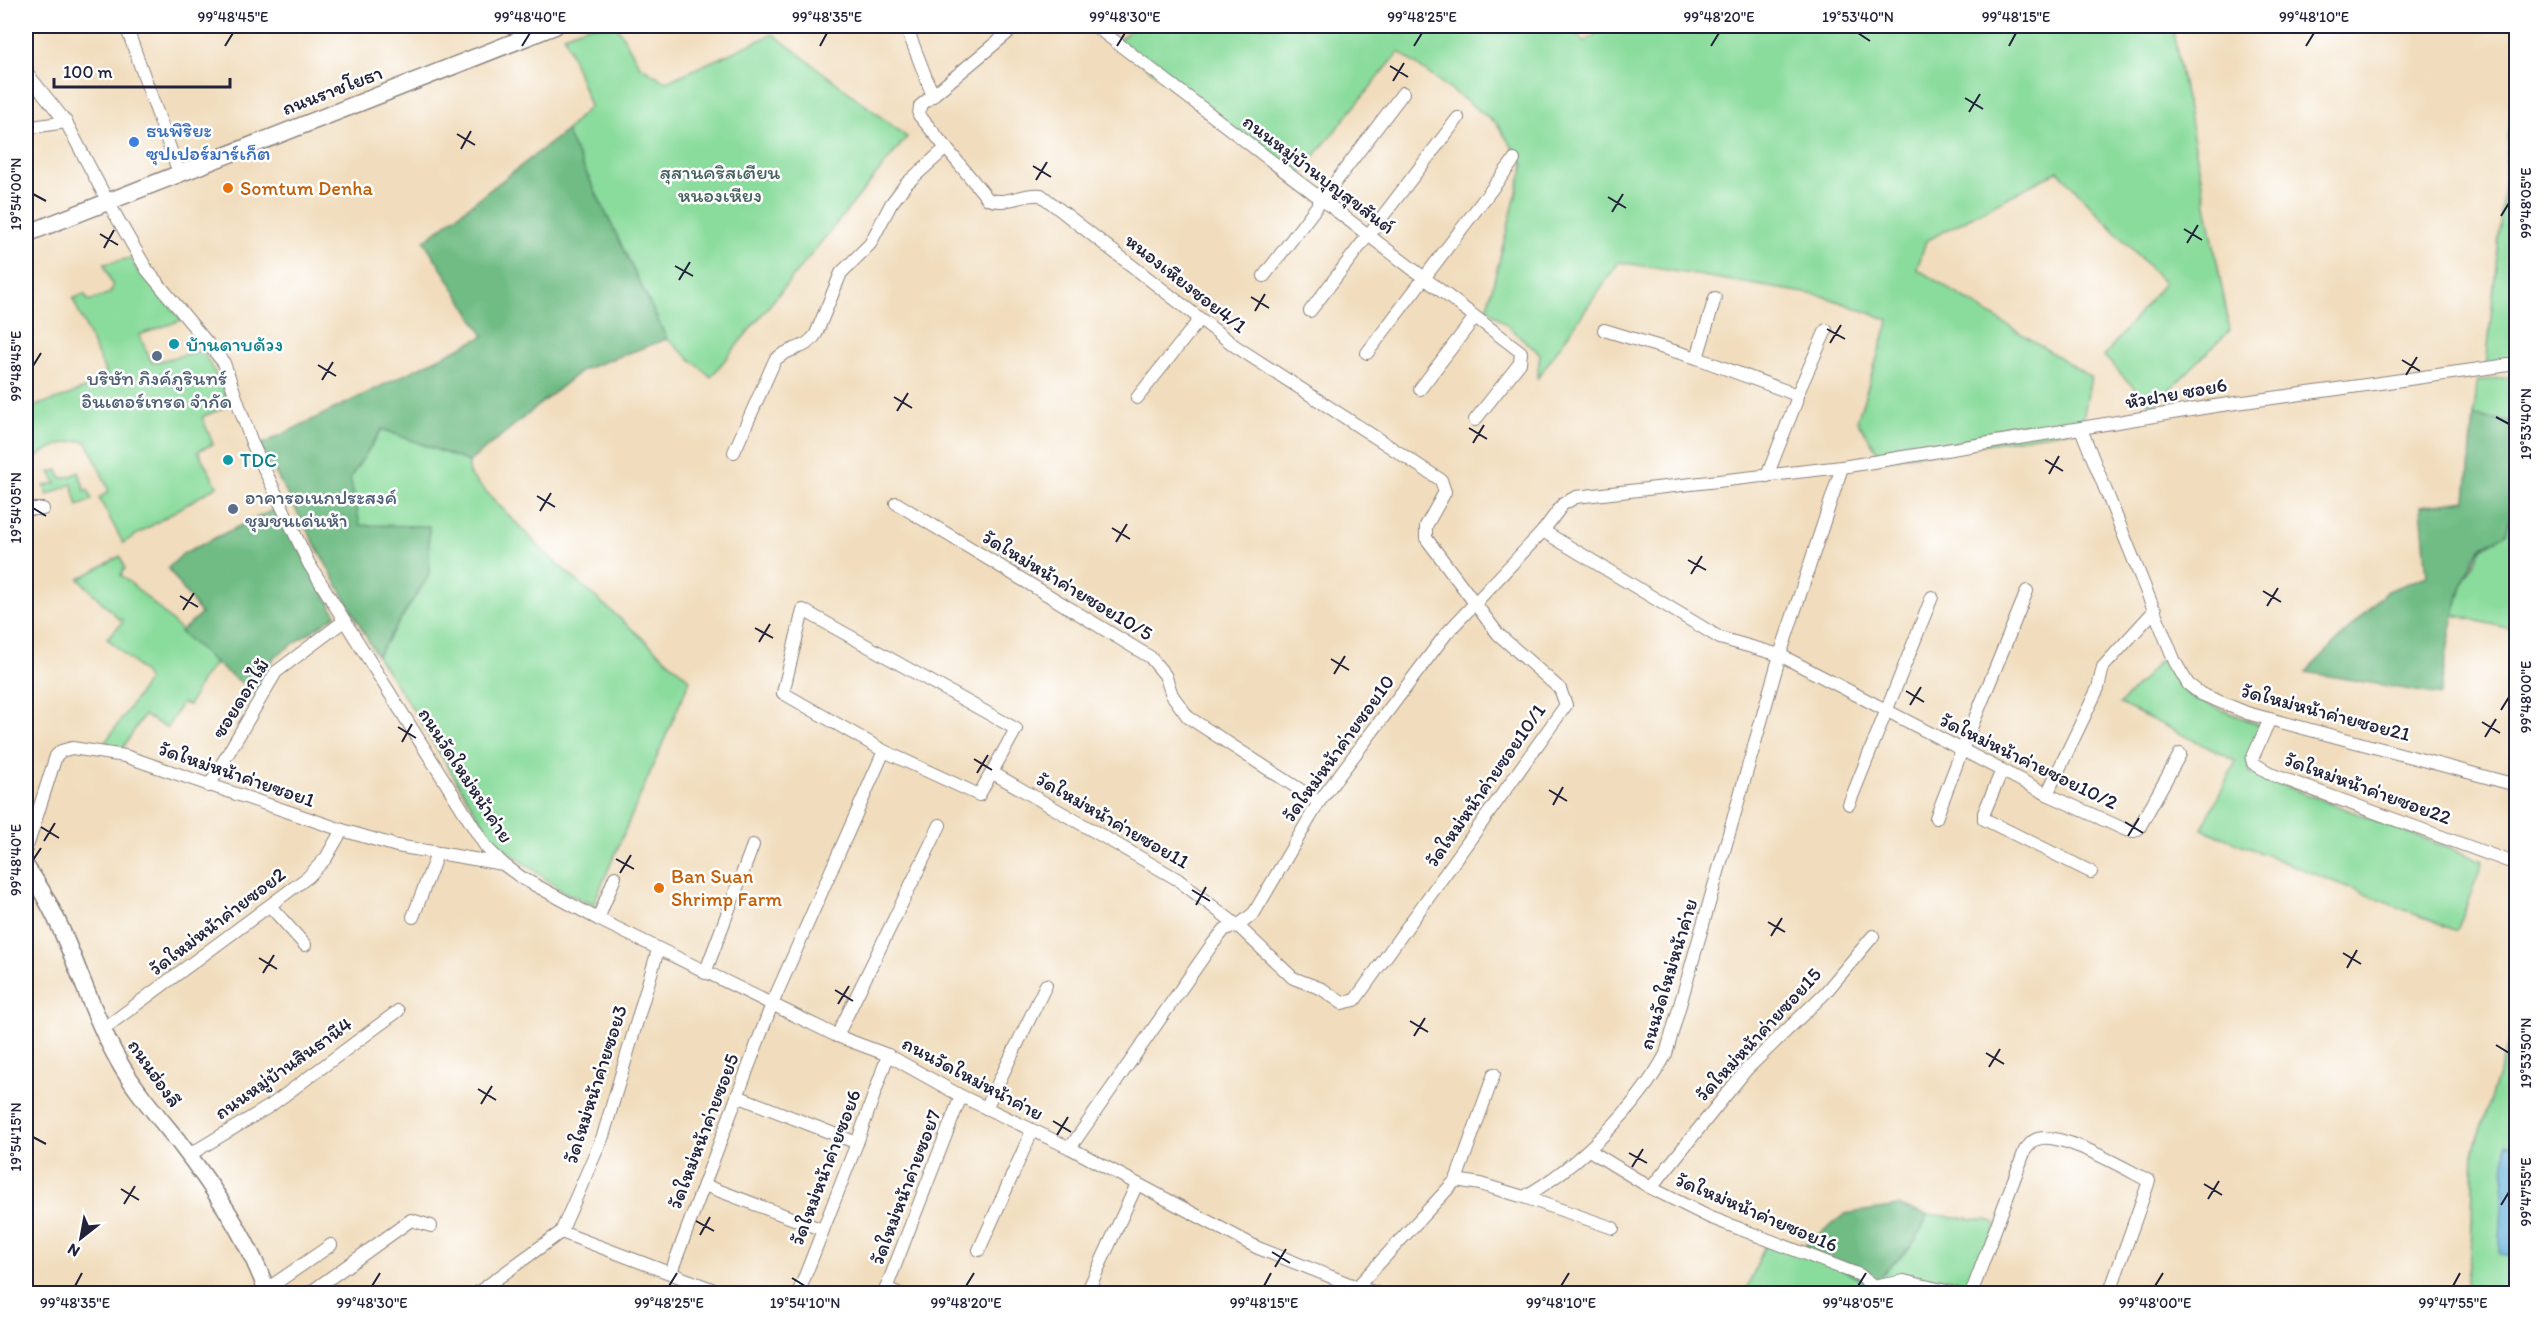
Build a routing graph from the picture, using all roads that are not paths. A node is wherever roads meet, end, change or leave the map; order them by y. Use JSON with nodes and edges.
{"nodes":[{"id":1,"x":126,"y":26,"type":"edge"},
{"id":2,"x":555,"y":26,"type":"edge"},
{"id":3,"x":906,"y":26,"type":"edge"},
{"id":4,"x":1016,"y":26,"type":"edge"},
{"id":5,"x":1095,"y":26,"type":"edge"},
{"id":6,"x":26,"y":72,"type":"edge"},
{"id":7,"x":1403,"y":93,"type":"dead end"},
{"id":8,"x":933,"y":96,"type":"junction"},
{"id":9,"x":1458,"y":118,"type":"dead end"},
{"id":10,"x":66,"y":122,"type":"junction"},
{"id":11,"x":26,"y":128,"type":"edge"},
{"id":12,"x":946,"y":148,"type":"junction"},
{"id":13,"x":1514,"y":160,"type":"dead end"},
{"id":14,"x":179,"y":173,"type":"junction"},
{"id":15,"x":1320,"y":199,"type":"junction"},
{"id":16,"x":108,"y":202,"type":"junction"},
{"id":17,"x":26,"y":234,"type":"edge"},
{"id":18,"x":1368,"y":236,"type":"junction"},
{"id":19,"x":1264,"y":276,"type":"dead end"},
{"id":20,"x":1424,"y":278,"type":"junction"},
{"id":21,"x":1715,"y":298,"type":"dead end"},
{"id":22,"x":1310,"y":311,"type":"dead end"},
{"id":23,"x":1475,"y":317,"type":"junction"},
{"id":24,"x":1200,"y":319,"type":"junction"},
{"id":25,"x":1604,"y":330,"type":"dead end"},
{"id":26,"x":1826,"y":330,"type":"dead end"},
{"id":27,"x":1367,"y":353,"type":"dead end"},
{"id":28,"x":1697,"y":358,"type":"junction"},
{"id":29,"x":2517,"y":364,"type":"edge"},
{"id":30,"x":1420,"y":389,"type":"dead end"},
{"id":31,"x":1797,"y":395,"type":"junction"},
{"id":32,"x":1137,"y":398,"type":"dead end"},
{"id":33,"x":1475,"y":420,"type":"dead end"},
{"id":34,"x":2081,"y":429,"type":"junction"},
{"id":35,"x":734,"y":452,"type":"dead end"},
{"id":36,"x":1842,"y":467,"type":"junction"},
{"id":37,"x":1767,"y":476,"type":"junction"},
{"id":38,"x":896,"y":503,"type":"dead end"},
{"id":39,"x":26,"y":509,"type":"edge"},
{"id":40,"x":43,"y":509,"type":"dead end"},
{"id":41,"x":1543,"y":531,"type":"junction"},
{"id":42,"x":2027,"y":591,"type":"dead end"},
{"id":43,"x":1932,"y":597,"type":"dead end"},
{"id":44,"x":1475,"y":602,"type":"junction"},
{"id":45,"x":2155,"y":610,"type":"junction"},
{"id":46,"x":344,"y":621,"type":"junction"},
{"id":47,"x":1780,"y":655,"type":"junction"},
{"id":48,"x":1886,"y":710,"type":"junction"},
{"id":49,"x":2270,"y":719,"type":"junction"},
{"id":50,"x":1962,"y":750,"type":"junction"},
{"id":51,"x":884,"y":752,"type":"junction"},
{"id":52,"x":2180,"y":754,"type":"dead end"},
{"id":53,"x":2002,"y":770,"type":"junction"},
{"id":54,"x":993,"y":773,"type":"junction"},
{"id":55,"x":2517,"y":785,"type":"edge"},
{"id":56,"x":209,"y":786,"type":"junction"},
{"id":57,"x":2047,"y":794,"type":"junction"},
{"id":58,"x":1319,"y":802,"type":"junction"},
{"id":59,"x":1849,"y":804,"type":"dead end"},
{"id":60,"x":1936,"y":818,"type":"dead end"},
{"id":61,"x":940,"y":825,"type":"dead end"},
{"id":62,"x":342,"y":830,"type":"junction"},
{"id":63,"x":753,"y":845,"type":"dead end"},
{"id":64,"x":26,"y":850,"type":"edge"},
{"id":65,"x":437,"y":854,"type":"junction"},
{"id":66,"x":503,"y":864,"type":"junction"},
{"id":67,"x":2517,"y":864,"type":"edge"},
{"id":68,"x":26,"y":867,"type":"edge"},
{"id":69,"x":2091,"y":872,"type":"dead end"},
{"id":70,"x":615,"y":877,"type":"dead end"},
{"id":71,"x":270,"y":906,"type":"junction"},
{"id":72,"x":412,"y":917,"type":"dead end"},
{"id":73,"x":598,"y":919,"type":"junction"},
{"id":74,"x":1239,"y":926,"type":"junction"},
{"id":75,"x":1873,"y":936,"type":"dead end"},
{"id":76,"x":305,"y":945,"type":"dead end"},
{"id":77,"x":658,"y":950,"type":"junction"},
{"id":78,"x":705,"y":973,"type":"junction"},
{"id":79,"x":1046,"y":986,"type":"dead end"},
{"id":80,"x":772,"y":1004,"type":"junction"},
{"id":81,"x":398,"y":1011,"type":"dead end"},
{"id":82,"x":102,"y":1030,"type":"junction"},
{"id":83,"x":837,"y":1036,"type":"junction"},
{"id":84,"x":888,"y":1055,"type":"junction"},
{"id":85,"x":1494,"y":1074,"type":"dead end"},
{"id":86,"x":737,"y":1096,"type":"junction"},
{"id":87,"x":962,"y":1096,"type":"junction"},
{"id":88,"x":986,"y":1108,"type":"junction"},
{"id":89,"x":1032,"y":1131,"type":"junction"},
{"id":90,"x":857,"y":1143,"type":"junction"},
{"id":91,"x":1070,"y":1148,"type":"junction"},
{"id":92,"x":1588,"y":1150,"type":"junction"},
{"id":93,"x":189,"y":1155,"type":"junction"},
{"id":94,"x":1456,"y":1180,"type":"junction"},
{"id":95,"x":1137,"y":1184,"type":"junction"},
{"id":96,"x":704,"y":1185,"type":"junction"},
{"id":97,"x":1651,"y":1188,"type":"junction"},
{"id":98,"x":1524,"y":1197,"type":"junction"},
{"id":99,"x":431,"y":1226,"type":"dead end"},
{"id":100,"x":1613,"y":1228,"type":"dead end"},
{"id":101,"x":823,"y":1230,"type":"junction"},
{"id":102,"x":561,"y":1232,"type":"junction"},
{"id":103,"x":331,"y":1245,"type":"dead end"},
{"id":104,"x":979,"y":1250,"type":"dead end"},
{"id":105,"x":671,"y":1272,"type":"junction"},
{"id":106,"x":1090,"y":1286,"type":"dead end"},
{"id":107,"x":1357,"y":1287,"type":"junction"},
{"id":108,"x":1874,"y":1290,"type":"edge"},
{"id":109,"x":268,"y":1291,"type":"edge"},
{"id":110,"x":885,"y":1291,"type":"edge"},
{"id":111,"x":308,"y":1293,"type":"edge"},
{"id":112,"x":476,"y":1293,"type":"edge"},
{"id":113,"x":725,"y":1293,"type":"edge"},
{"id":114,"x":798,"y":1293,"type":"edge"},
{"id":115,"x":900,"y":1293,"type":"edge"},
{"id":116,"x":1380,"y":1293,"type":"edge"},
{"id":117,"x":1959,"y":1293,"type":"edge"},
{"id":118,"x":1971,"y":1293,"type":"edge"},
{"id":119,"x":2109,"y":1293,"type":"edge"}],
"edges":[{"from":1,"to":14,"type":"street"},
{"from":2,"to":14,"type":"main road","name":"ถนนราชโยธา"},
{"from":3,"to":8,"type":"street"},
{"from":4,"to":8,"type":"street","name":"หนองเหียงซอย4/1"},
{"from":5,"to":15,"type":"street","name":"ถนนหมู่บ้านบุญสุขสันต์"},
{"from":6,"to":10,"type":"street","name":"ถนนวัดใหม่หน้าค่าย"},
{"from":7,"to":15,"type":"street"},
{"from":8,"to":12,"type":"street","name":"หนองเหียงซอย4/1"},
{"from":9,"to":18,"type":"street"},
{"from":10,"to":11,"type":"street"},
{"from":10,"to":16,"type":"street","name":"ถนนวัดใหม่หน้าค่าย"},
{"from":12,"to":24,"type":"street","name":"หนองเหียงซอย4/1"},
{"from":12,"to":35,"type":"street"},
{"from":13,"to":20,"type":"street"},
{"from":14,"to":16,"type":"main road","name":"ถนนราชโยธา"},
{"from":15,"to":18,"type":"street","name":"ถนนหมู่บ้านบุญสุขสันต์"},
{"from":15,"to":19,"type":"street"},
{"from":16,"to":17,"type":"main road","name":"ถนนราชโยธา"},
{"from":16,"to":46,"type":"street","name":"ถนนวัดใหม่หน้าค่าย"},
{"from":18,"to":20,"type":"street","name":"ถนนหมู่บ้านบุญสุขสันต์"},
{"from":18,"to":22,"type":"street"},
{"from":20,"to":23,"type":"street","name":"ถนนหมู่บ้านบุญสุขสันต์"},
{"from":20,"to":27,"type":"street"},
{"from":21,"to":28,"type":"street"},
{"from":23,"to":30,"type":"street"},
{"from":23,"to":33,"type":"street","name":"ถนนหมู่บ้านบุญสุขสันต์"},
{"from":24,"to":32,"type":"street"},
{"from":24,"to":44,"type":"street","name":"หนองเหียงซอย4/1"},
{"from":25,"to":28,"type":"street"},
{"from":26,"to":31,"type":"street"},
{"from":28,"to":31,"type":"street"},
{"from":29,"to":34,"type":"street","name":"หัวฝาย ซอย6"},
{"from":31,"to":37,"type":"street"},
{"from":34,"to":36,"type":"street","name":"หัวฝาย ซอย6"},
{"from":34,"to":45,"type":"street","name":"วัดใหม่หน้าค่ายซอย21"},
{"from":36,"to":37,"type":"street","name":"หัวฝาย ซอย6"},
{"from":36,"to":47,"type":"street","name":"ถนนวัดใหม่หน้าค่าย"},
{"from":37,"to":41,"type":"street","name":"หัวฝาย ซอย6"},
{"from":38,"to":58,"type":"street","name":"วัดใหม่หน้าค่ายซอย10/5"},
{"from":39,"to":40,"type":"street"},
{"from":41,"to":44,"type":"street","name":"วัดใหม่หน้าค่ายซอย10"},
{"from":41,"to":47,"type":"street","name":"วัดใหม่หน้าค่ายซอย10/2"},
{"from":42,"to":50,"type":"street"},
{"from":43,"to":48,"type":"street"},
{"from":44,"to":58,"type":"street","name":"วัดใหม่หน้าค่ายซอย10"},
{"from":44,"to":74,"type":"street","name":"วัดใหม่หน้าค่ายซอย10/1"},
{"from":45,"to":49,"type":"street","name":"วัดใหม่หน้าค่ายซอย21"},
{"from":45,"to":57,"type":"street"},
{"from":46,"to":56,"type":"street","name":"ซอยดอกไม้"},
{"from":46,"to":66,"type":"street","name":"ถนนวัดใหม่หน้าค่าย"},
{"from":47,"to":48,"type":"street","name":"วัดใหม่หน้าค่ายซอย10/2"},
{"from":47,"to":92,"type":"street","name":"ถนนวัดใหม่หน้าค่าย"},
{"from":48,"to":50,"type":"street","name":"วัดใหม่หน้าค่ายซอย10/2"},
{"from":48,"to":59,"type":"street"},
{"from":49,"to":55,"type":"street","name":"วัดใหม่หน้าค่ายซอย21"},
{"from":49,"to":67,"type":"street","name":"วัดใหม่หน้าค่ายซอย22"},
{"from":50,"to":53,"type":"street","name":"วัดใหม่หน้าค่ายซอย10/2"},
{"from":50,"to":60,"type":"street"},
{"from":51,"to":54,"type":"street"},
{"from":51,"to":54,"type":"street"},
{"from":51,"to":80,"type":"street","name":"วัดใหม่หน้าค่ายซอย5"},
{"from":52,"to":57,"type":"street","name":"วัดใหม่หน้าค่ายซอย10/2"},
{"from":53,"to":57,"type":"street","name":"วัดใหม่หน้าค่ายซอย10/2"},
{"from":53,"to":69,"type":"street"},
{"from":54,"to":74,"type":"street","name":"วัดใหม่หน้าค่ายซอย11"},
{"from":56,"to":62,"type":"street","name":"วัดใหม่หน้าค่ายซอย1"},
{"from":56,"to":64,"type":"street","name":"วัดใหม่หน้าค่ายซอย1"},
{"from":58,"to":74,"type":"street","name":"วัดใหม่หน้าค่ายซอย10"},
{"from":61,"to":83,"type":"street"},
{"from":62,"to":65,"type":"street","name":"วัดใหม่หน้าค่ายซอย1"},
{"from":62,"to":71,"type":"street","name":"วัดใหม่หน้าค่ายซอย2"},
{"from":63,"to":78,"type":"street"},
{"from":65,"to":66,"type":"street","name":"วัดใหม่หน้าค่ายซอย1"},
{"from":65,"to":72,"type":"street"},
{"from":66,"to":73,"type":"street","name":"ถนนวัดใหม่หน้าค่าย"},
{"from":68,"to":82,"type":"main road","name":"ถนนฮ่องลี"},
{"from":70,"to":73,"type":"street"},
{"from":71,"to":76,"type":"street"},
{"from":71,"to":82,"type":"street","name":"วัดใหม่หน้าค่ายซอย2"},
{"from":73,"to":77,"type":"street","name":"ถนนวัดใหม่หน้าค่าย"},
{"from":74,"to":91,"type":"street","name":"วัดใหม่หน้าค่ายซอย10"},
{"from":75,"to":97,"type":"street","name":"วัดใหม่หน้าค่ายซอย15"},
{"from":77,"to":78,"type":"street","name":"ถนนวัดใหม่หน้าค่าย"},
{"from":77,"to":102,"type":"street","name":"วัดใหม่หน้าค่ายซอย3"},
{"from":78,"to":80,"type":"street","name":"ถนนวัดใหม่หน้าค่าย"},
{"from":79,"to":88,"type":"street"},
{"from":80,"to":83,"type":"street","name":"ถนนวัดใหม่หน้าค่าย"},
{"from":80,"to":86,"type":"street","name":"วัดใหม่หน้าค่ายซอย5"},
{"from":81,"to":93,"type":"street","name":"ถนนหมู่บ้านสินธานี4"},
{"from":82,"to":93,"type":"main road","name":"ถนนฮ่องลี"},
{"from":83,"to":84,"type":"street","name":"ถนนวัดใหม่หน้าค่าย"},
{"from":84,"to":87,"type":"street","name":"ถนนวัดใหม่หน้าค่าย"},
{"from":84,"to":90,"type":"street","name":"วัดใหม่หน้าค่ายซอย6"},
{"from":85,"to":94,"type":"street"},
{"from":86,"to":90,"type":"street"},
{"from":86,"to":96,"type":"street","name":"วัดใหม่หน้าค่ายซอย5"},
{"from":87,"to":88,"type":"street","name":"ถนนวัดใหม่หน้าค่าย"},
{"from":87,"to":110,"type":"street","name":"วัดใหม่หน้าค่ายซอย7"},
{"from":88,"to":89,"type":"street","name":"ถนนวัดใหม่หน้าค่าย"},
{"from":89,"to":91,"type":"street","name":"ถนนวัดใหม่หน้าค่าย"},
{"from":89,"to":104,"type":"street"},
{"from":90,"to":101,"type":"street","name":"วัดใหม่หน้าค่ายซอย6"},
{"from":91,"to":95,"type":"street","name":"ถนนวัดใหม่หน้าค่าย"},
{"from":92,"to":97,"type":"street","name":"วัดใหม่หน้าค่ายซอย16"},
{"from":92,"to":98,"type":"street","name":"ถนนวัดใหม่หน้าค่าย"},
{"from":93,"to":109,"type":"main road","name":"ถนนฮ่องลี"},
{"from":94,"to":98,"type":"street"},
{"from":94,"to":107,"type":"street"},
{"from":95,"to":106,"type":"street"},
{"from":95,"to":107,"type":"street","name":"ถนนวัดใหม่หน้าค่าย"},
{"from":96,"to":101,"type":"street"},
{"from":96,"to":105,"type":"street","name":"วัดใหม่หน้าค่ายซอย5"},
{"from":97,"to":108,"type":"street","name":"วัดใหม่หน้าค่ายซอย16"},
{"from":98,"to":100,"type":"street"},
{"from":99,"to":111,"type":"street"},
{"from":101,"to":114,"type":"street","name":"วัดใหม่หน้าค่ายซอย6"},
{"from":102,"to":105,"type":"street"},
{"from":102,"to":112,"type":"street"},
{"from":103,"to":109,"type":"street"},
{"from":105,"to":113,"type":"street"},
{"from":107,"to":116,"type":"street","name":"ถนนวัดใหม่หน้าค่าย"},
{"from":108,"to":117,"type":"street"},
{"from":110,"to":115,"type":"street"},
{"from":118,"to":119,"type":"street"}]}
